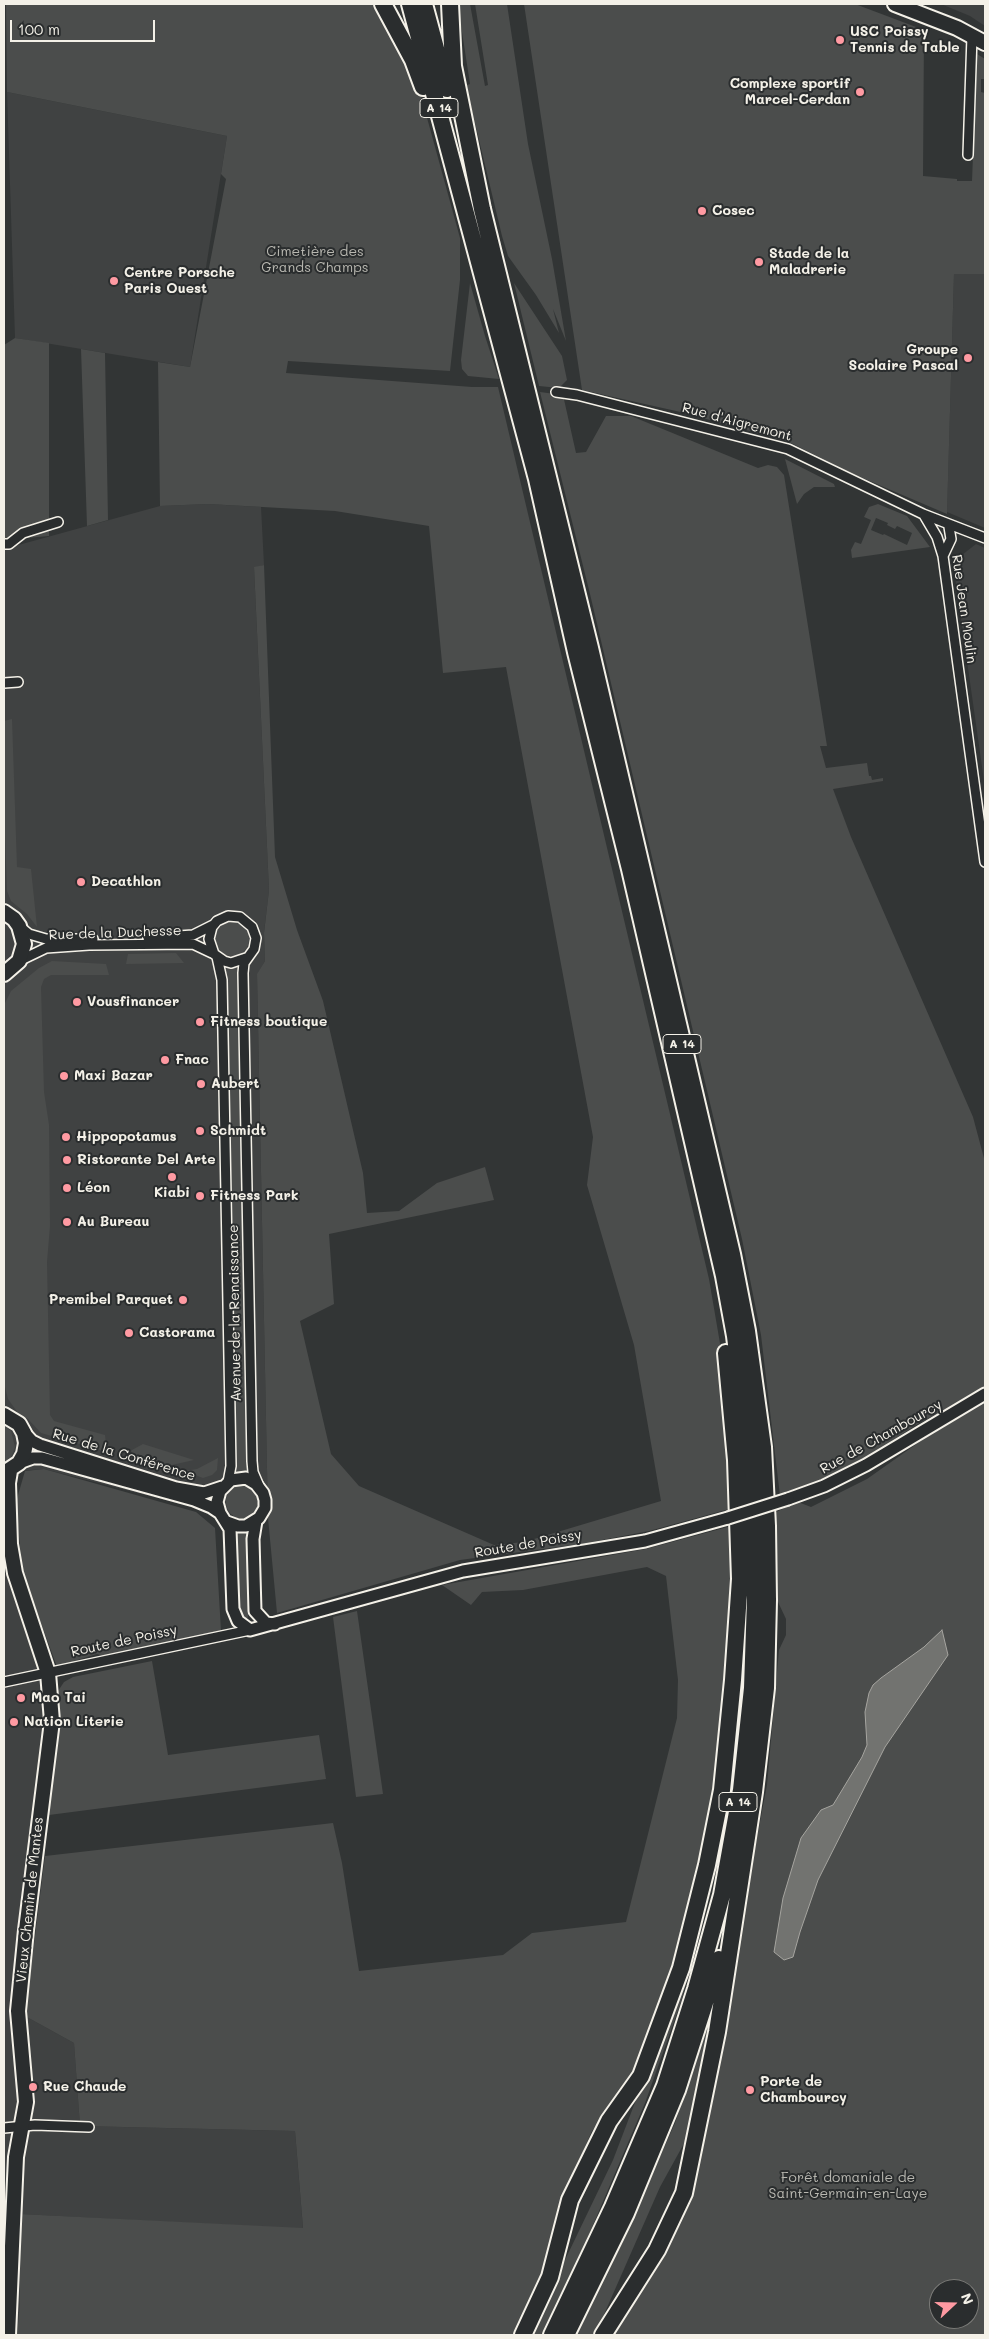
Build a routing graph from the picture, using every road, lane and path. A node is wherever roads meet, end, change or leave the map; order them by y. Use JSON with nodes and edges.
{"nodes":[{"id":1,"x":383,"y":4,"type":"edge"},
{"id":2,"x":410,"y":4,"type":"edge"},
{"id":3,"x":424,"y":4,"type":"edge"},
{"id":4,"x":450,"y":4,"type":"edge"},
{"id":5,"x":895,"y":4,"type":"edge"},
{"id":6,"x":972,"y":36,"type":"junction"},
{"id":7,"x":985,"y":43,"type":"edge"},
{"id":8,"x":968,"y":154,"type":"dead end"},
{"id":9,"x":482,"y":209,"type":"junction"},
{"id":10,"x":466,"y":214,"type":"junction"},
{"id":11,"x":556,"y":392,"type":"dead end"},
{"id":12,"x":923,"y":514,"type":"junction"},
{"id":13,"x":58,"y":522,"type":"dead end"},
{"id":14,"x":951,"y":526,"type":"junction"},
{"id":15,"x":971,"y":532,"type":"junction"},
{"id":16,"x":937,"y":537,"type":"junction"},
{"id":17,"x":951,"y":538,"type":"junction"},
{"id":18,"x":985,"y":538,"type":"edge"},
{"id":19,"x":4,"y":544,"type":"edge"},
{"id":20,"x":943,"y":556,"type":"junction"},
{"id":21,"x":18,"y":682,"type":"dead end"},
{"id":22,"x":4,"y":683,"type":"edge"},
{"id":23,"x":985,"y":862,"type":"edge"},
{"id":24,"x":4,"y":912,"type":"edge"},
{"id":25,"x":214,"y":924,"type":"junction"},
{"id":26,"x":19,"y":926,"type":"junction"},
{"id":27,"x":215,"y":956,"type":"junction"},
{"id":28,"x":246,"y":958,"type":"junction"},
{"id":29,"x":18,"y":961,"type":"junction"},
{"id":30,"x":5,"y":974,"type":"edge"},
{"id":31,"x":715,"y":1239,"type":"junction"},
{"id":32,"x":985,"y":1394,"type":"edge"},
{"id":33,"x":5,"y":1414,"type":"edge"},
{"id":34,"x":23,"y":1431,"type":"junction"},
{"id":35,"x":11,"y":1469,"type":"edge"},
{"id":36,"x":225,"y":1485,"type":"junction"},
{"id":37,"x":259,"y":1486,"type":"junction"},
{"id":38,"x":788,"y":1499,"type":"joint"},
{"id":39,"x":223,"y":1518,"type":"junction"},
{"id":40,"x":256,"y":1521,"type":"junction"},
{"id":41,"x":275,"y":1624,"type":"junction"},
{"id":42,"x":250,"y":1630,"type":"junction"},
{"id":43,"x":48,"y":1673,"type":"junction"},
{"id":44,"x":4,"y":1682,"type":"edge"},
{"id":45,"x":739,"y":1892,"type":"junction"},
{"id":46,"x":22,"y":2126,"type":"junction"},
{"id":47,"x":89,"y":2127,"type":"dead end"},
{"id":48,"x":4,"y":2128,"type":"edge"},
{"id":49,"x":8,"y":2335,"type":"edge"},
{"id":50,"x":523,"y":2335,"type":"edge"},
{"id":51,"x":552,"y":2335,"type":"edge"},
{"id":52,"x":566,"y":2335,"type":"edge"},
{"id":53,"x":603,"y":2335,"type":"edge"}],
"edges":[{"from":1,"to":10,"type":"highway"},
{"from":2,"to":10,"type":"highway","number":"A 14"},
{"from":3,"to":9,"type":"highway","number":"A 14"},
{"from":4,"to":9,"type":"highway"},
{"from":5,"to":6,"type":"main road"},
{"from":6,"to":7,"type":"main road"},
{"from":6,"to":8,"type":"street"},
{"from":9,"to":45,"type":"highway","number":"A 14"},
{"from":10,"to":31,"type":"highway","number":"A 14"},
{"from":11,"to":12,"type":"street","name":"Rue d'Aigremont"},
{"from":12,"to":14,"type":"street","name":"Rue d'Aigremont"},
{"from":12,"to":16,"type":"street","name":"Rue Jean Moulin"},
{"from":13,"to":19,"type":"street"},
{"from":14,"to":15,"type":"street","name":"Rue d'Aigremont"},
{"from":14,"to":16,"type":"street"},
{"from":14,"to":17,"type":"street"},
{"from":15,"to":17,"type":"street"},
{"from":15,"to":18,"type":"street","name":"Rue d'Aigremont"},
{"from":16,"to":20,"type":"street","name":"Rue Jean Moulin"},
{"from":17,"to":20,"type":"street"},
{"from":20,"to":23,"type":"street","name":"Rue Jean Moulin"},
{"from":21,"to":22,"type":"street"},
{"from":24,"to":26,"type":"main road"},
{"from":25,"to":26,"type":"street","name":"Rue de la Duchesse"},
{"from":25,"to":27,"type":"street"},
{"from":25,"to":28,"type":"street"},
{"from":26,"to":29,"type":"main road"},
{"from":27,"to":28,"type":"street"},
{"from":27,"to":29,"type":"street","name":"Rue de la Duchesse"},
{"from":27,"to":36,"type":"street","name":"Avenue de la Renaissance"},
{"from":28,"to":37,"type":"street","name":"Avenue de la Renaissance"},
{"from":29,"to":30,"type":"main road"},
{"from":31,"to":50,"type":"highway"},
{"from":31,"to":51,"type":"highway","number":"A 14"},
{"from":32,"to":38,"type":"street","name":"Rue de Chambourcy"},
{"from":33,"to":34,"type":"main road"},
{"from":34,"to":35,"type":"main road","name":"Vieux Chemin de Mantes"},
{"from":34,"to":36,"type":"street","name":"Rue de la Conférence"},
{"from":35,"to":39,"type":"street","name":"Rue de la Conférence"},
{"from":35,"to":43,"type":"main road","name":"Vieux Chemin de Mantes"},
{"from":36,"to":37,"type":"street"},
{"from":36,"to":39,"type":"street"},
{"from":37,"to":40,"type":"street"},
{"from":38,"to":41,"type":"street","name":"Route de Poissy","bridge":true},
{"from":39,"to":40,"type":"street"},
{"from":39,"to":42,"type":"street"},
{"from":40,"to":41,"type":"street"},
{"from":41,"to":42,"type":"street","name":"Route de Poissy"},
{"from":42,"to":43,"type":"street","name":"Route de Poissy"},
{"from":43,"to":44,"type":"street","name":"Route de Poissy"},
{"from":43,"to":46,"type":"main road","name":"Vieux Chemin de Mantes"},
{"from":45,"to":52,"type":"highway","number":"A 14"},
{"from":45,"to":53,"type":"highway"},
{"from":46,"to":47,"type":"street"},
{"from":46,"to":48,"type":"street"},
{"from":46,"to":49,"type":"main road","name":"Vieux Chemin de Mantes"}]}
